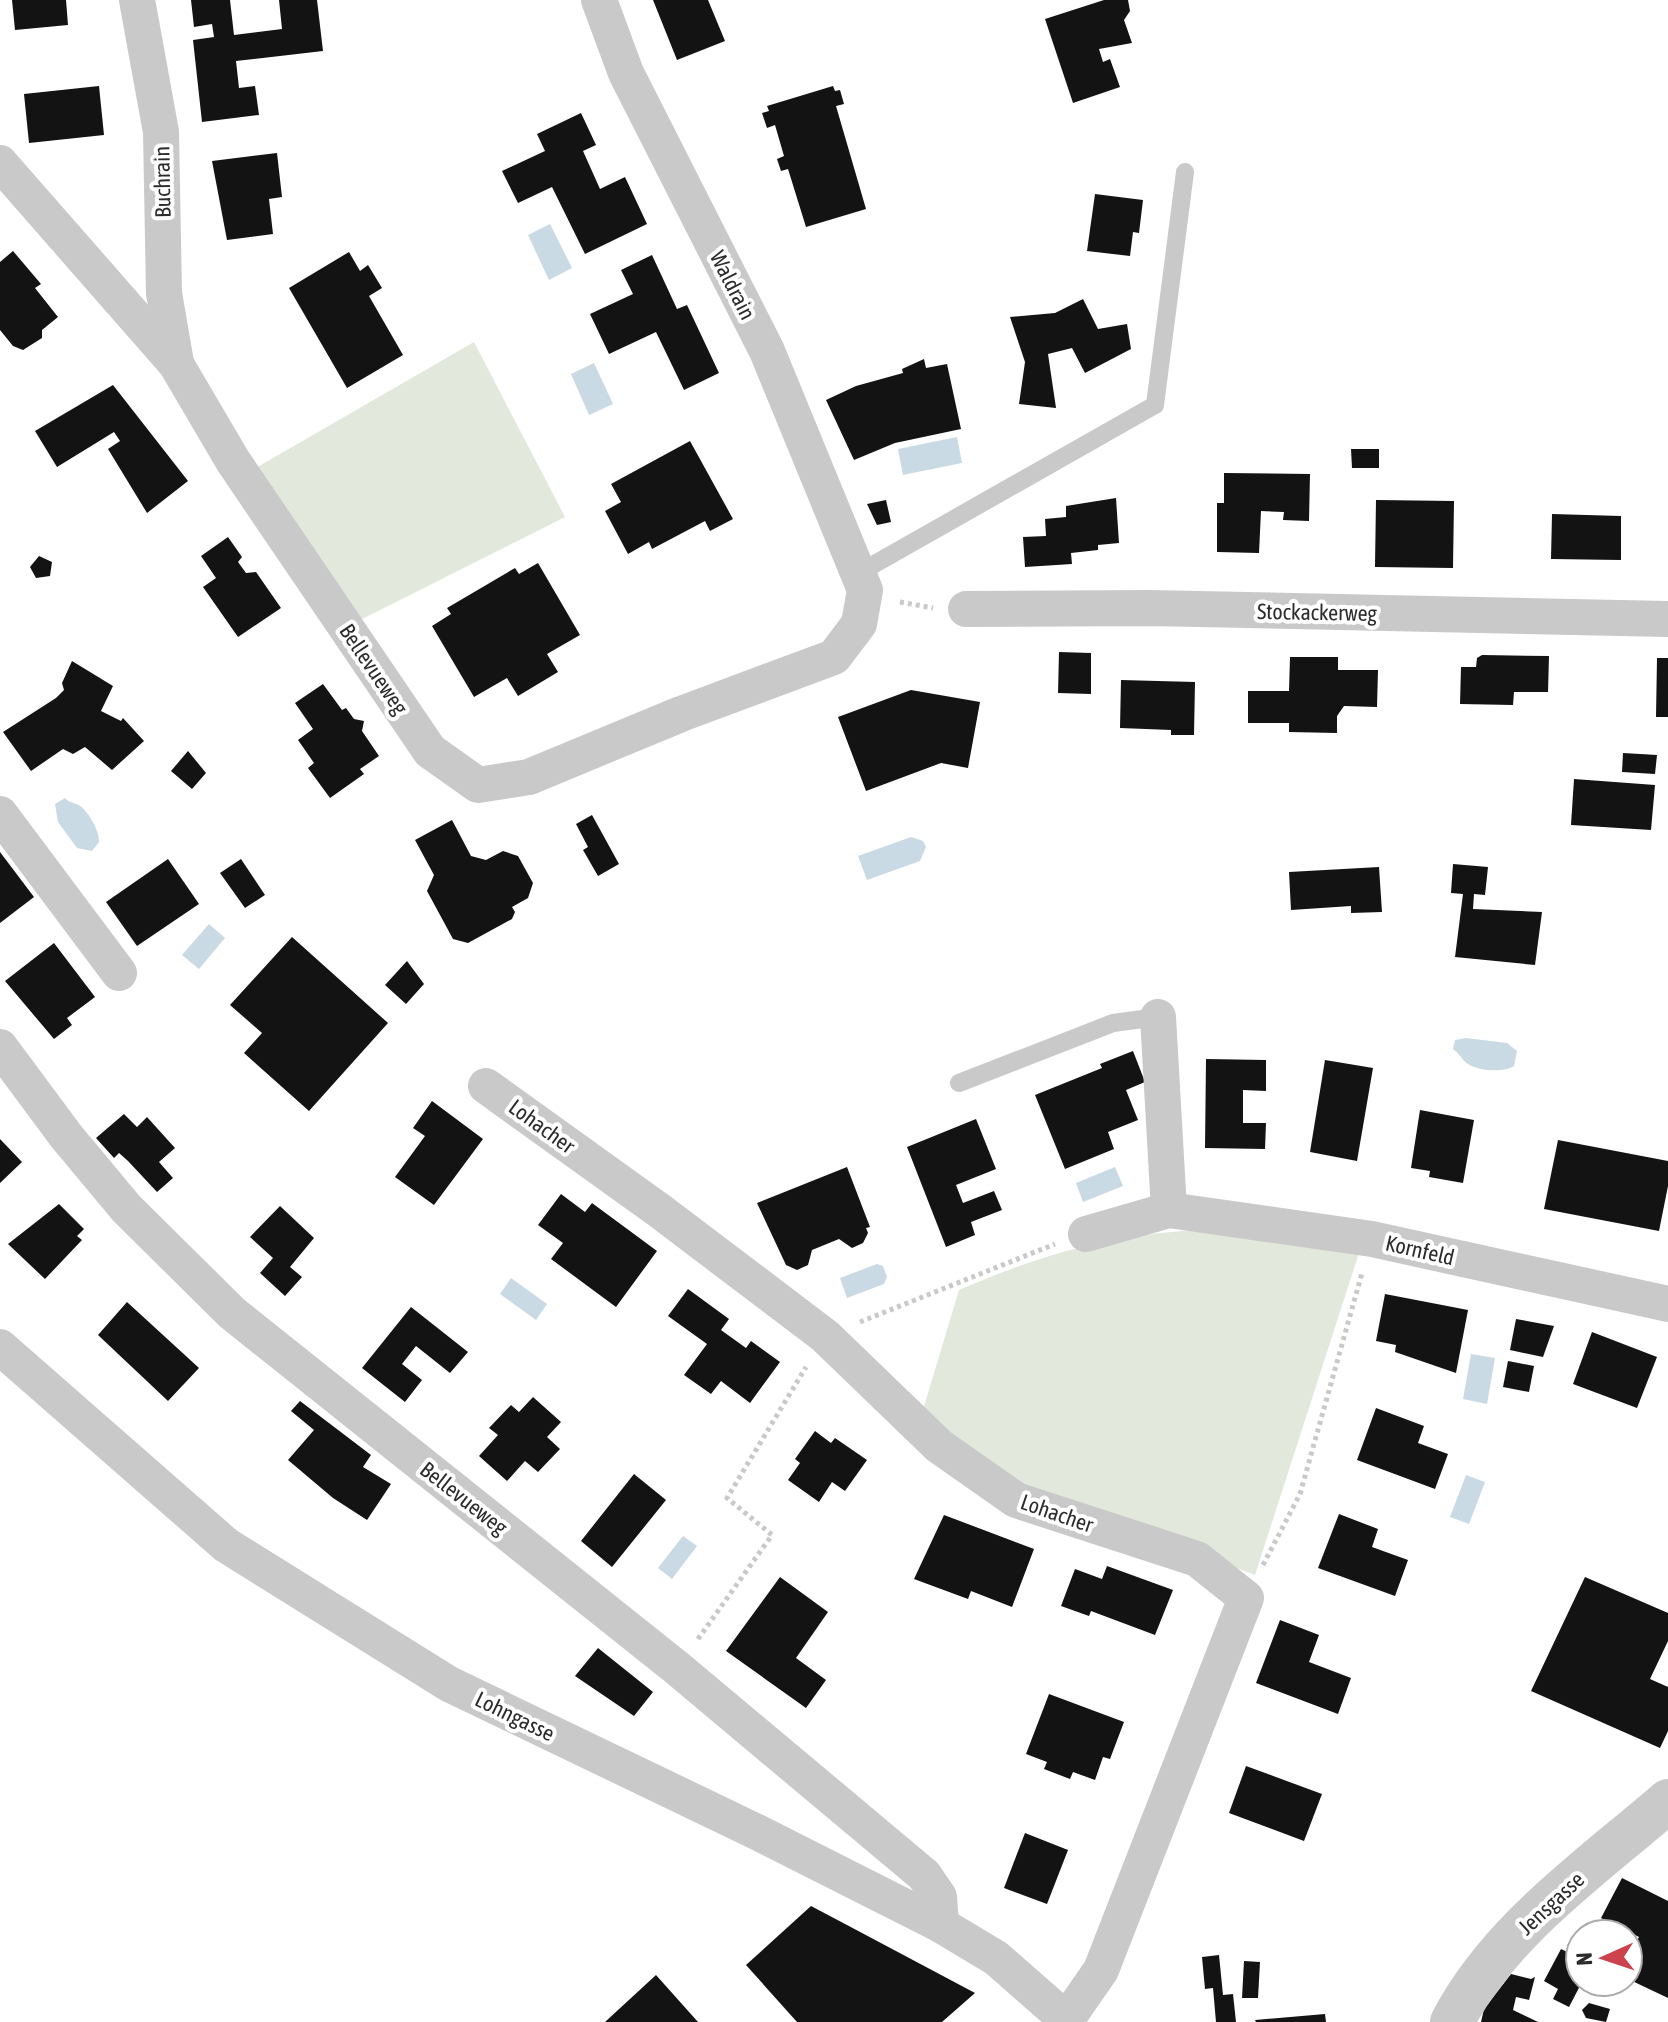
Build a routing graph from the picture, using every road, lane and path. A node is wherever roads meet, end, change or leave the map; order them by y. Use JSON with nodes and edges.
{"nodes":[{"id":1,"x":137,"y":0,"type":"edge"},
{"id":2,"x":599,"y":0,"type":"edge"},
{"id":3,"x":0,"y":163,"type":"edge"},
{"id":4,"x":1185,"y":172,"type":"dead end"},
{"id":5,"x":176,"y":364,"type":"junction"},
{"id":6,"x":861,"y":582,"type":"junction"},
{"id":7,"x":966,"y":609,"type":"joint"},
{"id":8,"x":1668,"y":619,"type":"edge"},
{"id":9,"x":0,"y":814,"type":"edge"},
{"id":10,"x":119,"y":973,"type":"dead end"},
{"id":11,"x":1158,"y":1017,"type":"joint"},
{"id":12,"x":0,"y":1047,"type":"edge"},
{"id":13,"x":959,"y":1083,"type":"dead end"},
{"id":14,"x":486,"y":1086,"type":"dead end"},
{"id":15,"x":1169,"y":1210,"type":"junction"},
{"id":16,"x":1086,"y":1234,"type":"joint"},
{"id":17,"x":1372,"y":1239,"type":"junction"},
{"id":18,"x":1668,"y":1304,"type":"edge"},
{"id":19,"x":825,"y":1336,"type":"junction"},
{"id":20,"x":0,"y":1347,"type":"edge"},
{"id":21,"x":1246,"y":1598,"type":"junction"},
{"id":22,"x":677,"y":1668,"type":"junction"},
{"id":23,"x":1668,"y":1801,"type":"edge"},
{"id":24,"x":941,"y":1925,"type":"junction"},
{"id":25,"x":1068,"y":2020,"type":"edge"},
{"id":26,"x":1452,"y":2022,"type":"edge"}],
"edges":[{"from":1,"to":5,"type":"street","name":"Buchrain"},
{"from":2,"to":6,"type":"street","name":"Waldrain"},
{"from":3,"to":5,"type":"street","name":"Bellevueweg"},
{"from":4,"to":6,"type":"lane"},
{"from":5,"to":6,"type":"street","name":"Bellevueweg"},
{"from":6,"to":7,"type":"path"},
{"from":7,"to":8,"type":"street","name":"Stockackerweg"},
{"from":9,"to":10,"type":"street"},
{"from":11,"to":13,"type":"lane"},
{"from":11,"to":15,"type":"street"},
{"from":12,"to":22,"type":"street","name":"Bellevueweg"},
{"from":14,"to":19,"type":"street","name":"Lohacher"},
{"from":15,"to":16,"type":"street","name":"Kornfeld"},
{"from":15,"to":17,"type":"street","name":"Kornfeld"},
{"from":16,"to":19,"type":"path"},
{"from":17,"to":18,"type":"street","name":"Kornfeld"},
{"from":17,"to":21,"type":"path"},
{"from":19,"to":21,"type":"street","name":"Lohacher"},
{"from":19,"to":22,"type":"path"},
{"from":20,"to":24,"type":"street","name":"Lohngasse"},
{"from":21,"to":25,"type":"street"},
{"from":22,"to":24,"type":"street","name":"Bellevueweg"},
{"from":23,"to":26,"type":"street","name":"Jensgasse"},
{"from":24,"to":25,"type":"street","name":"Lohngasse"}]}
